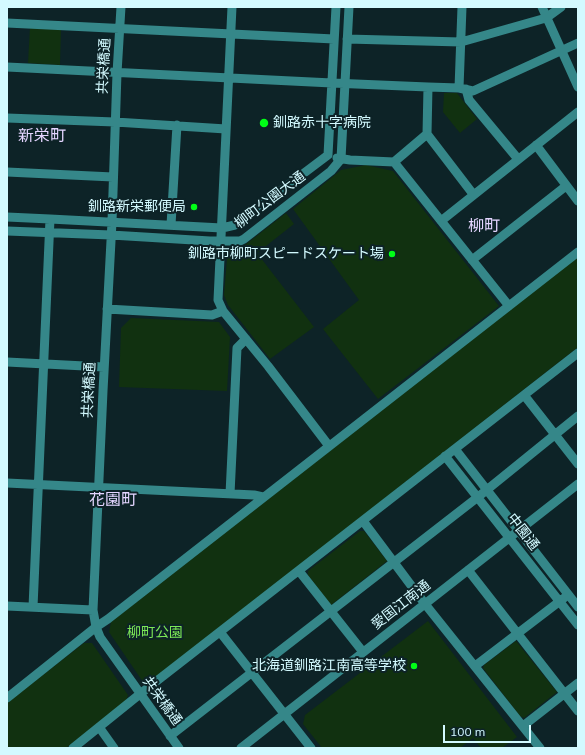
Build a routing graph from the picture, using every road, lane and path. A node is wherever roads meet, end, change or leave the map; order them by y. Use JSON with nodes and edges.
{"nodes":[{"id":1,"x":121,"y":7,"type":"edge"},
{"id":2,"x":232,"y":7,"type":"edge"},
{"id":3,"x":336,"y":7,"type":"edge"},
{"id":4,"x":349,"y":7,"type":"edge"},
{"id":5,"x":462,"y":7,"type":"edge"},
{"id":6,"x":542,"y":7,"type":"edge"},
{"id":7,"x":561,"y":7,"type":"edge"},
{"id":8,"x":546,"y":18,"type":"junction"},
{"id":9,"x":7,"y":23,"type":"edge"},
{"id":10,"x":120,"y":28,"type":"junction"},
{"id":11,"x":230,"y":34,"type":"junction"},
{"id":12,"x":334,"y":39,"type":"junction"},
{"id":13,"x":347,"y":39,"type":"junction"},
{"id":14,"x":461,"y":42,"type":"junction"},
{"id":15,"x":578,"y":43,"type":"edge"},
{"id":16,"x":561,"y":51,"type":"junction"},
{"id":17,"x":7,"y":68,"type":"edge"},
{"id":18,"x":117,"y":72,"type":"junction"},
{"id":19,"x":229,"y":78,"type":"junction"},
{"id":20,"x":332,"y":83,"type":"junction"},
{"id":21,"x":345,"y":83,"type":"junction"},
{"id":22,"x":428,"y":87,"type":"junction"},
{"id":23,"x":578,"y":87,"type":"edge"},
{"id":24,"x":462,"y":89,"type":"junction"},
{"id":25,"x":578,"y":112,"type":"edge"},
{"id":26,"x":7,"y":118,"type":"edge"},
{"id":27,"x":115,"y":122,"type":"junction"},
{"id":28,"x":177,"y":125,"type":"junction"},
{"id":29,"x":226,"y":129,"type":"junction"},
{"id":30,"x":427,"y":134,"type":"junction"},
{"id":31,"x":536,"y":145,"type":"junction"},
{"id":32,"x":328,"y":155,"type":"junction"},
{"id":33,"x":342,"y":159,"type":"junction"},
{"id":34,"x":518,"y":159,"type":"junction"},
{"id":35,"x":394,"y":162,"type":"junction"},
{"id":36,"x":7,"y":172,"type":"edge"},
{"id":37,"x":114,"y":177,"type":"junction"},
{"id":38,"x":566,"y":186,"type":"junction"},
{"id":39,"x":473,"y":194,"type":"junction"},
{"id":40,"x":578,"y":201,"type":"edge"},
{"id":41,"x":7,"y":217,"type":"edge"},
{"id":42,"x":50,"y":219,"type":"junction"},
{"id":43,"x":441,"y":221,"type":"junction"},
{"id":44,"x":112,"y":222,"type":"junction"},
{"id":45,"x":171,"y":225,"type":"junction"},
{"id":46,"x":222,"y":228,"type":"junction"},
{"id":47,"x":7,"y":231,"type":"edge"},
{"id":48,"x":50,"y":232,"type":"junction"},
{"id":49,"x":111,"y":235,"type":"junction"},
{"id":50,"x":221,"y":241,"type":"junction"},
{"id":51,"x":578,"y":252,"type":"edge"},
{"id":52,"x":472,"y":260,"type":"junction"},
{"id":53,"x":509,"y":306,"type":"junction"},
{"id":54,"x":107,"y":309,"type":"junction"},
{"id":55,"x":223,"y":311,"type":"junction"},
{"id":56,"x":246,"y":339,"type":"junction"},
{"id":57,"x":578,"y":353,"type":"edge"},
{"id":58,"x":7,"y":362,"type":"edge"},
{"id":59,"x":44,"y":364,"type":"junction"},
{"id":60,"x":104,"y":367,"type":"junction"},
{"id":61,"x":524,"y":395,"type":"junction"},
{"id":62,"x":578,"y":416,"type":"edge"},
{"id":63,"x":555,"y":434,"type":"junction"},
{"id":64,"x":329,"y":446,"type":"junction"},
{"id":65,"x":455,"y":449,"type":"junction"},
{"id":66,"x":445,"y":456,"type":"junction"},
{"id":67,"x":578,"y":464,"type":"edge"},
{"id":68,"x":7,"y":483,"type":"edge"},
{"id":69,"x":578,"y":484,"type":"edge"},
{"id":70,"x":39,"y":485,"type":"junction"},
{"id":71,"x":99,"y":488,"type":"junction"},
{"id":72,"x":486,"y":490,"type":"junction"},
{"id":73,"x":230,"y":494,"type":"junction"},
{"id":74,"x":478,"y":497,"type":"junction"},
{"id":75,"x":263,"y":498,"type":"junction"},
{"id":76,"x":363,"y":521,"type":"junction"},
{"id":77,"x":518,"y":531,"type":"junction"},
{"id":78,"x":510,"y":538,"type":"junction"},
{"id":79,"x":393,"y":562,"type":"junction"},
{"id":80,"x":468,"y":570,"type":"junction"},
{"id":81,"x":299,"y":571,"type":"junction"},
{"id":82,"x":568,"y":595,"type":"junction"},
{"id":83,"x":560,"y":602,"type":"junction"},
{"id":84,"x":425,"y":604,"type":"junction"},
{"id":85,"x":7,"y":606,"type":"edge"},
{"id":86,"x":32,"y":607,"type":"junction"},
{"id":87,"x":578,"y":607,"type":"edge"},
{"id":88,"x":93,"y":610,"type":"junction"},
{"id":89,"x":331,"y":610,"type":"junction"},
{"id":90,"x":578,"y":625,"type":"edge"},
{"id":91,"x":96,"y":627,"type":"junction"},
{"id":92,"x":220,"y":632,"type":"junction"},
{"id":93,"x":518,"y":634,"type":"junction"},
{"id":94,"x":363,"y":652,"type":"junction"},
{"id":95,"x":475,"y":666,"type":"junction"},
{"id":96,"x":252,"y":672,"type":"junction"},
{"id":97,"x":578,"y":683,"type":"edge"},
{"id":98,"x":140,"y":694,"type":"junction"},
{"id":99,"x":564,"y":694,"type":"junction"},
{"id":100,"x":7,"y":698,"type":"edge"},
{"id":101,"x":578,"y":711,"type":"edge"},
{"id":102,"x":284,"y":714,"type":"junction"},
{"id":103,"x":523,"y":726,"type":"junction"},
{"id":104,"x":99,"y":727,"type":"junction"},
{"id":105,"x":170,"y":736,"type":"junction"},
{"id":106,"x":73,"y":748,"type":"edge"},
{"id":107,"x":114,"y":748,"type":"edge"},
{"id":108,"x":179,"y":748,"type":"edge"},
{"id":109,"x":241,"y":748,"type":"edge"},
{"id":110,"x":311,"y":748,"type":"edge"},
{"id":111,"x":540,"y":748,"type":"edge"}],
"edges":[{"from":1,"to":10,"type":"street","name":"共栄橋通"},
{"from":2,"to":11,"type":"street"},
{"from":3,"to":12,"type":"street"},
{"from":4,"to":13,"type":"street"},
{"from":5,"to":14,"type":"street"},
{"from":6,"to":8,"type":"street"},
{"from":7,"to":8,"type":"street"},
{"from":8,"to":14,"type":"street"},
{"from":8,"to":16,"type":"street"},
{"from":9,"to":10,"type":"street"},
{"from":10,"to":11,"type":"street"},
{"from":10,"to":18,"type":"street","name":"共栄橋通"},
{"from":11,"to":12,"type":"street"},
{"from":11,"to":19,"type":"street"},
{"from":12,"to":20,"type":"street"},
{"from":13,"to":14,"type":"street"},
{"from":13,"to":21,"type":"street"},
{"from":14,"to":24,"type":"street"},
{"from":15,"to":16,"type":"street"},
{"from":16,"to":23,"type":"street"},
{"from":16,"to":24,"type":"street"},
{"from":17,"to":18,"type":"street"},
{"from":18,"to":19,"type":"street"},
{"from":18,"to":27,"type":"street","name":"共栄橋通"},
{"from":19,"to":20,"type":"street"},
{"from":19,"to":29,"type":"street"},
{"from":20,"to":21,"type":"street"},
{"from":20,"to":32,"type":"street"},
{"from":21,"to":22,"type":"street"},
{"from":21,"to":33,"type":"street"},
{"from":22,"to":24,"type":"street"},
{"from":22,"to":30,"type":"street"},
{"from":24,"to":34,"type":"street"},
{"from":25,"to":31,"type":"street"},
{"from":26,"to":27,"type":"street"},
{"from":27,"to":28,"type":"street"},
{"from":27,"to":37,"type":"street","name":"共栄橋通"},
{"from":28,"to":29,"type":"street"},
{"from":28,"to":45,"type":"street"},
{"from":29,"to":46,"type":"street"},
{"from":30,"to":35,"type":"street"},
{"from":30,"to":39,"type":"street"},
{"from":31,"to":34,"type":"street"},
{"from":31,"to":38,"type":"street"},
{"from":32,"to":33,"type":"street"},
{"from":32,"to":46,"type":"street","name":"柳町公園大通"},
{"from":33,"to":35,"type":"street"},
{"from":33,"to":50,"type":"street","name":"柳町公園大通"},
{"from":34,"to":39,"type":"street"},
{"from":35,"to":43,"type":"street"},
{"from":36,"to":37,"type":"street"},
{"from":37,"to":44,"type":"street","name":"共栄橋通"},
{"from":38,"to":40,"type":"street"},
{"from":38,"to":52,"type":"street"},
{"from":39,"to":43,"type":"street"},
{"from":41,"to":42,"type":"street","name":"柳町公園大通"},
{"from":42,"to":44,"type":"street","name":"柳町公園大通"},
{"from":42,"to":48,"type":"street"},
{"from":43,"to":52,"type":"street"},
{"from":44,"to":45,"type":"street","name":"柳町公園大通"},
{"from":44,"to":49,"type":"street","name":"共栄橋通"},
{"from":45,"to":46,"type":"street","name":"柳町公園大通"},
{"from":46,"to":50,"type":"street"},
{"from":47,"to":48,"type":"street","name":"柳町公園大通"},
{"from":48,"to":49,"type":"street","name":"柳町公園大通"},
{"from":48,"to":59,"type":"street"},
{"from":49,"to":50,"type":"street","name":"柳町公園大通"},
{"from":49,"to":54,"type":"street","name":"共栄橋通"},
{"from":50,"to":55,"type":"street"},
{"from":51,"to":53,"type":"street"},
{"from":52,"to":53,"type":"street"},
{"from":53,"to":64,"type":"street"},
{"from":54,"to":55,"type":"street"},
{"from":54,"to":60,"type":"street","name":"共栄橋通"},
{"from":55,"to":56,"type":"street"},
{"from":56,"to":64,"type":"street"},
{"from":56,"to":73,"type":"street"},
{"from":57,"to":61,"type":"street"},
{"from":58,"to":59,"type":"street"},
{"from":59,"to":60,"type":"street"},
{"from":59,"to":70,"type":"street"},
{"from":60,"to":71,"type":"street","name":"共栄橋通"},
{"from":61,"to":63,"type":"street"},
{"from":61,"to":65,"type":"street"},
{"from":62,"to":63,"type":"street"},
{"from":63,"to":67,"type":"street"},
{"from":63,"to":72,"type":"street"},
{"from":64,"to":75,"type":"street"},
{"from":65,"to":66,"type":"street"},
{"from":65,"to":72,"type":"street","name":"中園通"},
{"from":66,"to":74,"type":"street","name":"中園通"},
{"from":66,"to":76,"type":"street"},
{"from":68,"to":70,"type":"street"},
{"from":69,"to":77,"type":"street","name":"愛国江南通"},
{"from":70,"to":71,"type":"street"},
{"from":70,"to":86,"type":"street"},
{"from":71,"to":73,"type":"street"},
{"from":71,"to":88,"type":"street","name":"共栄橋通"},
{"from":72,"to":74,"type":"street"},
{"from":72,"to":77,"type":"street","name":"中園通"},
{"from":73,"to":75,"type":"street"},
{"from":74,"to":78,"type":"street","name":"中園通"},
{"from":74,"to":79,"type":"street"},
{"from":75,"to":91,"type":"street"},
{"from":76,"to":79,"type":"street"},
{"from":76,"to":81,"type":"street"},
{"from":77,"to":78,"type":"street","name":"愛国江南通"},
{"from":77,"to":82,"type":"street","name":"中園通"},
{"from":78,"to":80,"type":"street","name":"愛国江南通"},
{"from":78,"to":83,"type":"street","name":"中園通"},
{"from":79,"to":84,"type":"street"},
{"from":79,"to":89,"type":"street"},
{"from":80,"to":84,"type":"street","name":"愛国江南通"},
{"from":80,"to":93,"type":"street"},
{"from":81,"to":89,"type":"street"},
{"from":81,"to":92,"type":"street"},
{"from":82,"to":83,"type":"street"},
{"from":82,"to":87,"type":"street","name":"中園通"},
{"from":83,"to":90,"type":"street","name":"中園通"},
{"from":83,"to":93,"type":"street"},
{"from":84,"to":94,"type":"street","name":"愛国江南通"},
{"from":84,"to":95,"type":"street"},
{"from":85,"to":86,"type":"street"},
{"from":86,"to":88,"type":"street"},
{"from":88,"to":91,"type":"street","name":"共栄橋通"},
{"from":89,"to":94,"type":"street"},
{"from":89,"to":96,"type":"street"},
{"from":91,"to":98,"type":"street","name":"共栄橋通"},
{"from":91,"to":100,"type":"street"},
{"from":92,"to":96,"type":"street"},
{"from":92,"to":98,"type":"street"},
{"from":93,"to":95,"type":"street"},
{"from":93,"to":99,"type":"street"},
{"from":94,"to":102,"type":"street","name":"愛国江南通"},
{"from":95,"to":103,"type":"street"},
{"from":96,"to":102,"type":"street"},
{"from":96,"to":105,"type":"street"},
{"from":97,"to":99,"type":"street"},
{"from":98,"to":104,"type":"street"},
{"from":98,"to":105,"type":"street","name":"共栄橋通"},
{"from":99,"to":101,"type":"street"},
{"from":99,"to":103,"type":"street"},
{"from":102,"to":109,"type":"street","name":"愛国江南通"},
{"from":102,"to":110,"type":"street"},
{"from":103,"to":111,"type":"street"},
{"from":104,"to":106,"type":"street"},
{"from":104,"to":107,"type":"street"},
{"from":105,"to":108,"type":"street","name":"共栄橋通"}]}
